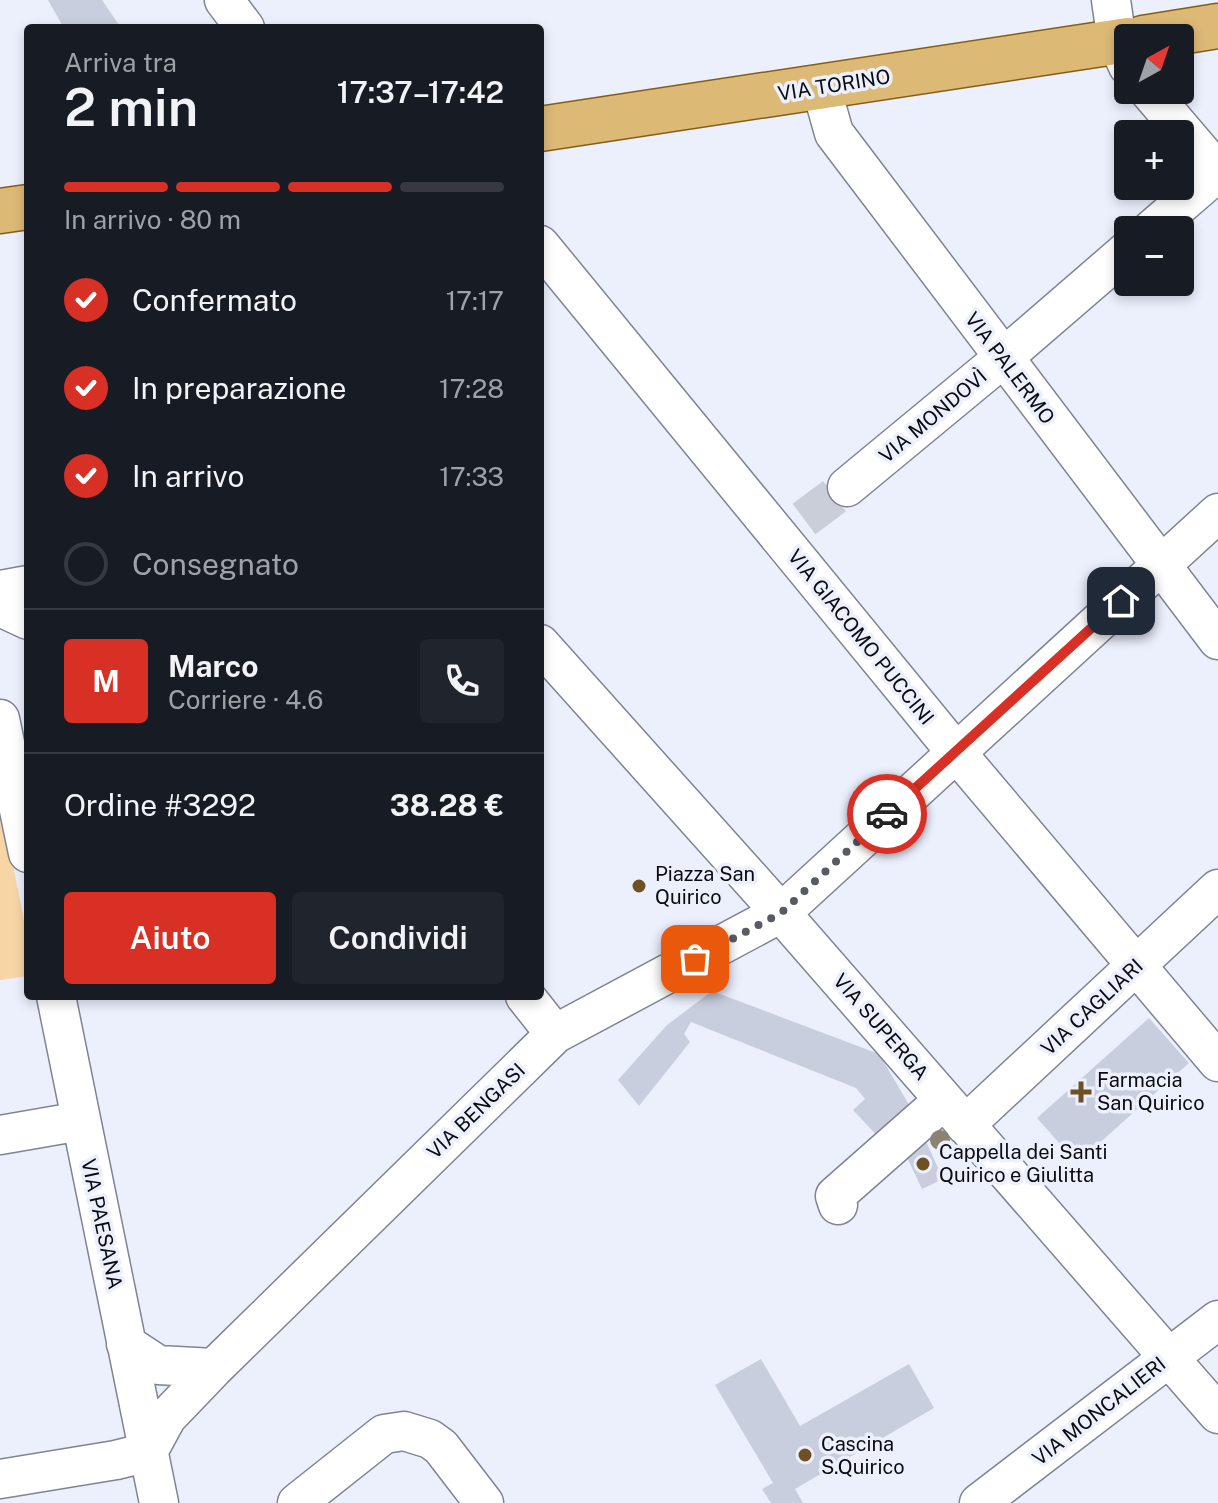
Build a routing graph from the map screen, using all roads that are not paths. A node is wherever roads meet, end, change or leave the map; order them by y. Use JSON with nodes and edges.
{"nodes":[{"id":1,"x":224,"y":0,"type":"edge"},
{"id":2,"x":242,"y":24,"type":"edge"},
{"id":3,"x":1218,"y":26,"type":"edge"},
{"id":4,"x":1194,"y":29,"type":"edge"},
{"id":5,"x":1114,"y":39,"type":"edge"},
{"id":6,"x":821,"y":87,"type":"junction"},
{"id":7,"x":1160,"y":104,"type":"edge"},
{"id":8,"x":544,"y":128,"type":"edge"},
{"id":9,"x":1218,"y":172,"type":"edge"},
{"id":10,"x":24,"y":208,"type":"edge"},
{"id":11,"x":0,"y":211,"type":"edge"},
{"id":12,"x":1167,"y":216,"type":"edge"},
{"id":13,"x":544,"y":250,"type":"edge"},
{"id":14,"x":1114,"y":262,"type":"edge"},
{"id":15,"x":1003,"y":358,"type":"junction"},
{"id":16,"x":847,"y":487,"type":"tunnel mouth"},
{"id":17,"x":1218,"y":513,"type":"edge"},
{"id":18,"x":1161,"y":565,"type":"junction"},
{"id":19,"x":24,"y":586,"type":"edge"},
{"id":20,"x":0,"y":590,"type":"edge"},
{"id":21,"x":0,"y":607,"type":"edge"},
{"id":22,"x":24,"y":618,"type":"edge"},
{"id":23,"x":1218,"y":640,"type":"edge"},
{"id":24,"x":544,"y":648,"type":"edge"},
{"id":25,"x":0,"y":719,"type":"edge"},
{"id":26,"x":955,"y":751,"type":"junction"},
{"id":27,"x":24,"y":828,"type":"edge"},
{"id":28,"x":1218,"y":889,"type":"edge"},
{"id":29,"x":781,"y":913,"type":"junction"},
{"id":30,"x":1137,"y":964,"type":"junction"},
{"id":31,"x":57,"y":1000,"type":"edge"},
{"id":32,"x":528,"y":1000,"type":"edge"},
{"id":33,"x":555,"y":1034,"type":"junction"},
{"id":34,"x":1218,"y":1062,"type":"edge"},
{"id":35,"x":954,"y":1112,"type":"junction"},
{"id":36,"x":81,"y":1121,"type":"junction"},
{"id":37,"x":0,"y":1135,"type":"edge"},
{"id":38,"x":838,"y":1205,"type":"dead end"},
{"id":39,"x":1218,"y":1320,"type":"edge"},
{"id":40,"x":126,"y":1344,"type":"junction"},
{"id":41,"x":1167,"y":1358,"type":"junction"},
{"id":42,"x":214,"y":1368,"type":"junction"},
{"id":43,"x":1218,"y":1414,"type":"edge"},
{"id":44,"x":148,"y":1452,"type":"junction"},
{"id":45,"x":0,"y":1479,"type":"edge"},
{"id":46,"x":159,"y":1500,"type":"edge"},
{"id":47,"x":980,"y":1502,"type":"edge"},
{"id":48,"x":297,"y":1503,"type":"edge"},
{"id":49,"x":484,"y":1503,"type":"edge"}],
"edges":[{"from":1,"to":2,"type":"street"},
{"from":3,"to":4,"type":"main road","name":"VIA TORINO"},
{"from":5,"to":6,"type":"main road","name":"VIA TORINO"},
{"from":6,"to":8,"type":"main road","name":"VIA TORINO"},
{"from":6,"to":15,"type":"street","name":"VIA PALERMO"},
{"from":7,"to":9,"type":"street"},
{"from":9,"to":12,"type":"street"},
{"from":10,"to":11,"type":"main road"},
{"from":13,"to":26,"type":"street","name":"VIA GIACOMO PUCCINI"},
{"from":14,"to":15,"type":"street","name":"VIA MONDOVÌ"},
{"from":15,"to":16,"type":"street","name":"VIA MONDOVÌ"},
{"from":15,"to":18,"type":"street","name":"VIA PALERMO"},
{"from":17,"to":18,"type":"street","name":"VIA BENGASI"},
{"from":18,"to":23,"type":"street","name":"VIA PALERMO"},
{"from":18,"to":26,"type":"street","name":"VIA BENGASI"},
{"from":19,"to":20,"type":"street"},
{"from":21,"to":22,"type":"street"},
{"from":24,"to":29,"type":"street","name":"VIA SUPERGA"},
{"from":25,"to":27,"type":"street"},
{"from":26,"to":29,"type":"street","name":"VIA BENGASI"},
{"from":26,"to":30,"type":"street","name":"VIA GIACOMO PUCCINI"},
{"from":28,"to":30,"type":"street","name":"VIA CAGLIARI"},
{"from":29,"to":33,"type":"street","name":"VIA BENGASI"},
{"from":29,"to":35,"type":"street","name":"VIA SUPERGA"},
{"from":30,"to":34,"type":"street","name":"VIA GIACOMO PUCCINI"},
{"from":30,"to":35,"type":"street","name":"VIA CAGLIARI"},
{"from":31,"to":36,"type":"street","name":"VIA PAESANA"},
{"from":32,"to":33,"type":"street"},
{"from":33,"to":42,"type":"street","name":"VIA BENGASI"},
{"from":35,"to":38,"type":"street","name":"VIA CAGLIARI"},
{"from":35,"to":41,"type":"street","name":"VIA SUPERGA"},
{"from":36,"to":37,"type":"street"},
{"from":36,"to":40,"type":"street","name":"VIA PAESANA"},
{"from":39,"to":41,"type":"street","name":"VIA MONCALIERI"},
{"from":40,"to":42,"type":"street"},
{"from":40,"to":44,"type":"street","name":"VIA PAESANA"},
{"from":41,"to":43,"type":"street","name":"VIA SUPERGA"},
{"from":41,"to":47,"type":"street","name":"VIA MONCALIERI"},
{"from":42,"to":44,"type":"street","name":"VIA BENGASI"},
{"from":44,"to":45,"type":"street"},
{"from":44,"to":46,"type":"street","name":"VIA PAESANA"},
{"from":48,"to":49,"type":"street"}]}
